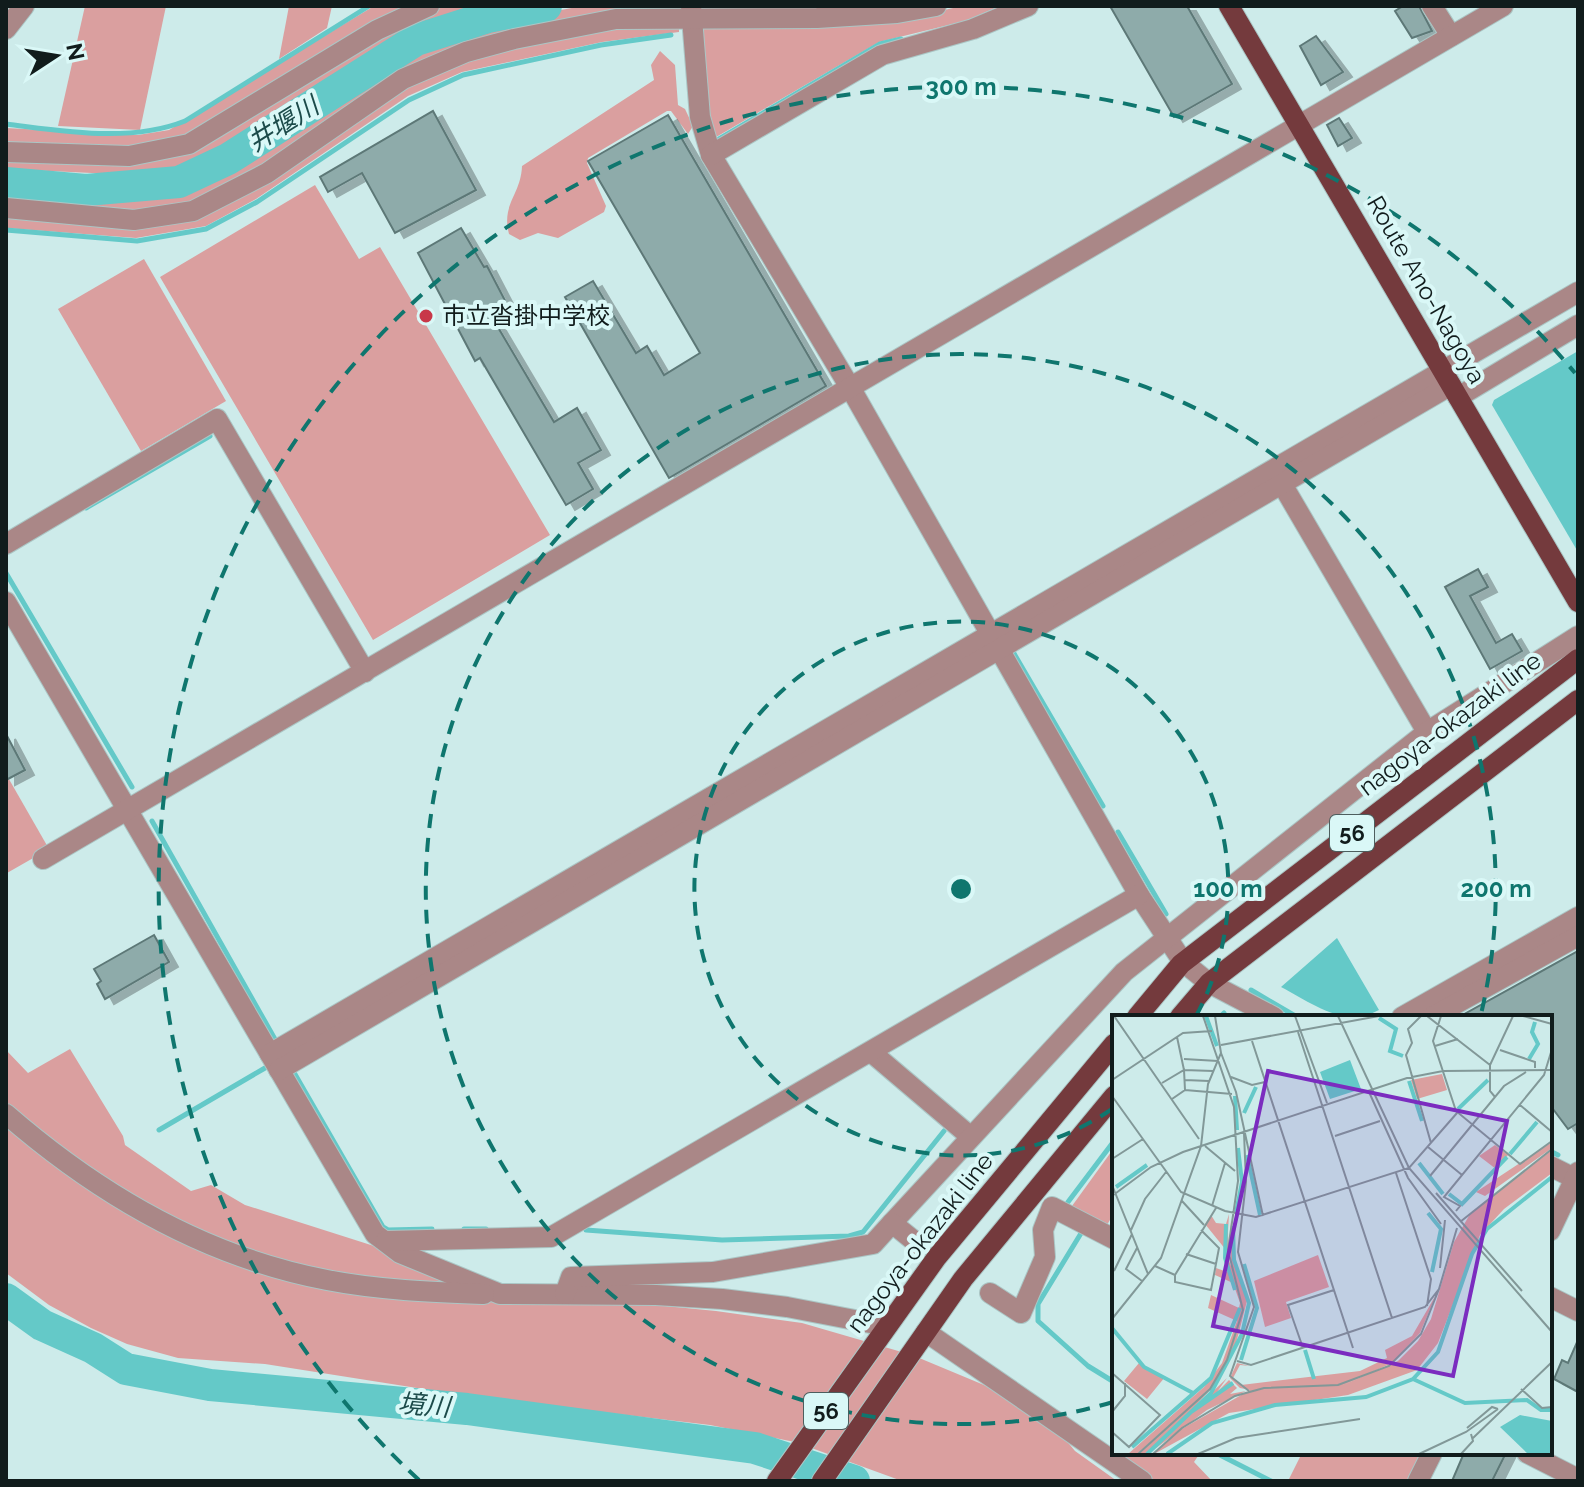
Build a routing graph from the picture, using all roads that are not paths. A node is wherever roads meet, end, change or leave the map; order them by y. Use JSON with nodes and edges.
{"nodes":[{"id":1,"x":24,"y":6,"type":"edge"},
{"id":2,"x":429,"y":6,"type":"edge"},
{"id":3,"x":936,"y":6,"type":"edge"},
{"id":4,"x":1028,"y":6,"type":"edge"},
{"id":5,"x":1229,"y":6,"type":"edge"},
{"id":6,"x":1432,"y":6,"type":"edge"},
{"id":7,"x":1503,"y":6,"type":"edge"},
{"id":8,"x":691,"y":14,"type":"edge"},
{"id":9,"x":6,"y":29,"type":"edge"},
{"id":10,"x":1451,"y":36,"type":"junction"},
{"id":11,"x":1299,"y":124,"type":"junction"},
{"id":12,"x":6,"y":152,"type":"edge"},
{"id":13,"x":711,"y":155,"type":"junction"},
{"id":14,"x":6,"y":208,"type":"edge"},
{"id":15,"x":1578,"y":292,"type":"edge"},
{"id":16,"x":1578,"y":325,"type":"edge"},
{"id":17,"x":1451,"y":384,"type":"junction"},
{"id":18,"x":851,"y":389,"type":"junction"},
{"id":19,"x":1282,"y":484,"type":"junction"},
{"id":20,"x":6,"y":544,"type":"edge"},
{"id":21,"x":6,"y":602,"type":"edge"},
{"id":22,"x":1578,"y":602,"type":"edge"},
{"id":23,"x":1578,"y":636,"type":"edge"},
{"id":24,"x":995,"y":642,"type":"junction"},
{"id":25,"x":1578,"y":659,"type":"edge"},
{"id":26,"x":365,"y":672,"type":"junction"},
{"id":27,"x":1578,"y":700,"type":"edge"},
{"id":28,"x":1427,"y":732,"type":"junction"},
{"id":29,"x":127,"y":809,"type":"junction"},
{"id":30,"x":43,"y":859,"type":"dead end"},
{"id":31,"x":1139,"y":895,"type":"junction"},
{"id":32,"x":1578,"y":917,"type":"edge"},
{"id":33,"x":1578,"y":936,"type":"edge"},
{"id":34,"x":1166,"y":937,"type":"junction"},
{"id":35,"x":1183,"y":962,"type":"junction"},
{"id":36,"x":1209,"y":983,"type":"junction"},
{"id":37,"x":1139,"y":1015,"type":"edge"},
{"id":38,"x":1182,"y":1015,"type":"edge"},
{"id":39,"x":1270,"y":1015,"type":"edge"},
{"id":40,"x":1406,"y":1015,"type":"edge"},
{"id":41,"x":1436,"y":1015,"type":"edge"},
{"id":42,"x":1112,"y":1046,"type":"edge"},
{"id":43,"x":871,"y":1052,"type":"junction"},
{"id":44,"x":274,"y":1062,"type":"junction"},
{"id":45,"x":1112,"y":1098,"type":"edge"},
{"id":46,"x":6,"y":1114,"type":"edge"},
{"id":47,"x":971,"y":1137,"type":"junction"},
{"id":48,"x":1552,"y":1167,"type":"edge"},
{"id":49,"x":1576,"y":1175,"type":"edge"},
{"id":50,"x":892,"y":1223,"type":"junction"},
{"id":51,"x":1552,"y":1227,"type":"edge"},
{"id":52,"x":1112,"y":1238,"type":"edge"},
{"id":53,"x":386,"y":1241,"type":"junction"},
{"id":54,"x":918,"y":1244,"type":"dead end"},
{"id":55,"x":990,"y":1293,"type":"dead end"},
{"id":56,"x":500,"y":1294,"type":"junction"},
{"id":57,"x":565,"y":1294,"type":"junction"},
{"id":58,"x":1552,"y":1298,"type":"edge"},
{"id":59,"x":1578,"y":1311,"type":"edge"},
{"id":60,"x":926,"y":1332,"type":"junction"},
{"id":61,"x":881,"y":1333,"type":"junction"},
{"id":62,"x":1431,"y":1455,"type":"edge"},
{"id":63,"x":1531,"y":1455,"type":"edge"},
{"id":64,"x":1578,"y":1479,"type":"edge"},
{"id":65,"x":777,"y":1481,"type":"edge"},
{"id":66,"x":822,"y":1481,"type":"edge"},
{"id":67,"x":1142,"y":1481,"type":"edge"},
{"id":68,"x":1418,"y":1481,"type":"edge"}],
"edges":[{"from":1,"to":9,"type":"street"},
{"from":2,"to":12,"type":"street"},
{"from":3,"to":8,"type":"street"},
{"from":4,"to":13,"type":"street"},
{"from":5,"to":11,"type":"main road","name":"Route Ano-Nagoya"},
{"from":6,"to":10,"type":"street"},
{"from":7,"to":10,"type":"street"},
{"from":8,"to":13,"type":"street"},
{"from":8,"to":14,"type":"street"},
{"from":10,"to":11,"type":"street"},
{"from":11,"to":17,"type":"main road","name":"Route Ano-Nagoya"},
{"from":11,"to":18,"type":"street"},
{"from":13,"to":18,"type":"street"},
{"from":15,"to":17,"type":"street"},
{"from":16,"to":17,"type":"street"},
{"from":17,"to":19,"type":"street"},
{"from":17,"to":22,"type":"main road","name":"Route Ano-Nagoya"},
{"from":17,"to":24,"type":"street"},
{"from":18,"to":24,"type":"street"},
{"from":18,"to":26,"type":"street"},
{"from":19,"to":24,"type":"street"},
{"from":19,"to":28,"type":"street"},
{"from":20,"to":26,"type":"street"},
{"from":21,"to":29,"type":"street"},
{"from":23,"to":28,"type":"street"},
{"from":24,"to":31,"type":"street"},
{"from":24,"to":44,"type":"street"},
{"from":25,"to":35,"type":"main road","name":"nagoya-okazaki line","number":"56"},
{"from":26,"to":29,"type":"street"},
{"from":27,"to":36,"type":"main road","number":"56"},
{"from":28,"to":34,"type":"street"},
{"from":29,"to":30,"type":"street"},
{"from":29,"to":44,"type":"street"},
{"from":31,"to":34,"type":"street"},
{"from":31,"to":43,"type":"street"},
{"from":32,"to":40,"type":"street"},
{"from":33,"to":41,"type":"street"},
{"from":34,"to":35,"type":"street"},
{"from":34,"to":47,"type":"street"},
{"from":35,"to":36,"type":"street"},
{"from":35,"to":37,"type":"main road","name":"nagoya-okazaki line","number":"56"},
{"from":36,"to":38,"type":"main road","number":"56"},
{"from":36,"to":39,"type":"street"},
{"from":42,"to":61,"type":"main road","name":"nagoya-okazaki line","number":"56"},
{"from":43,"to":47,"type":"street"},
{"from":43,"to":53,"type":"street"},
{"from":44,"to":53,"type":"street"},
{"from":45,"to":60,"type":"main road","number":"56"},
{"from":46,"to":56,"type":"street"},
{"from":47,"to":50,"type":"street"},
{"from":48,"to":49,"type":"street"},
{"from":49,"to":51,"type":"street"},
{"from":50,"to":54,"type":"street"},
{"from":50,"to":57,"type":"street"},
{"from":52,"to":55,"type":"street"},
{"from":53,"to":56,"type":"street"},
{"from":56,"to":57,"type":"street"},
{"from":57,"to":61,"type":"street"},
{"from":58,"to":59,"type":"street"},
{"from":60,"to":66,"type":"main road","number":"56"},
{"from":60,"to":67,"type":"street"},
{"from":61,"to":65,"type":"main road","name":"nagoya-okazaki line","number":"56"},
{"from":62,"to":68,"type":"street"},
{"from":63,"to":64,"type":"street"}]}
